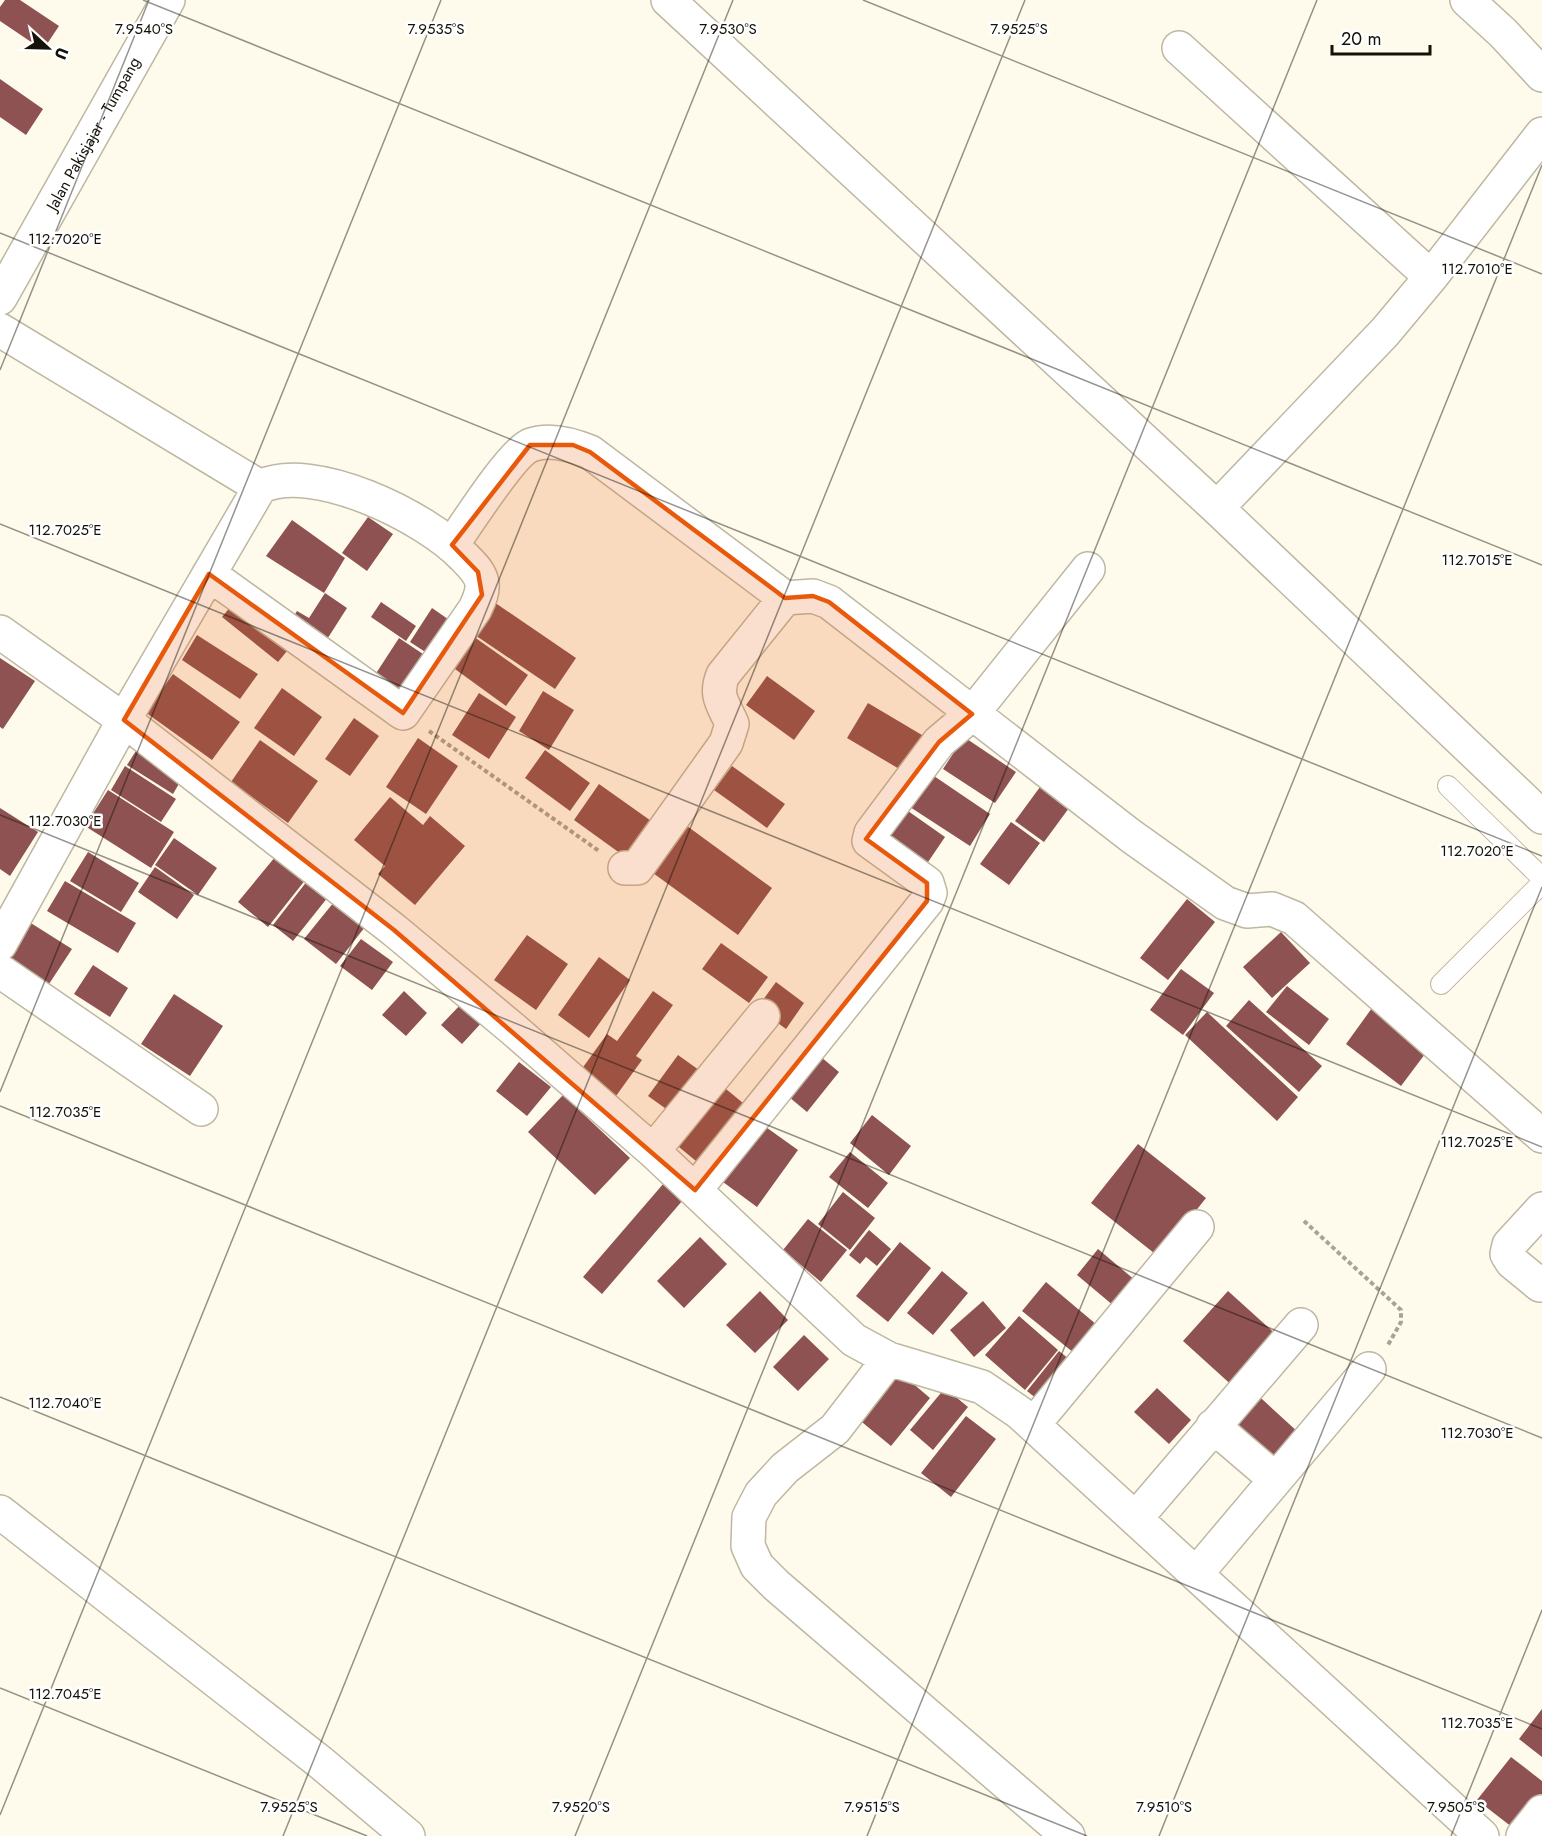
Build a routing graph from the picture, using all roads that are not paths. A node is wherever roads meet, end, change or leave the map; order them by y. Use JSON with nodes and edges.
{"nodes":[{"id":1,"x":168,"y":0,"type":"edge"},
{"id":2,"x":668,"y":0,"type":"edge"},
{"id":3,"x":1467,"y":0,"type":"edge"},
{"id":4,"x":1179,"y":48,"type":"dead end"},
{"id":5,"x":1542,"y":75,"type":"edge"},
{"id":6,"x":1542,"y":134,"type":"edge"},
{"id":7,"x":1431,"y":277,"type":"junction"},
{"id":8,"x":0,"y":298,"type":"edge"},
{"id":9,"x":0,"y":330,"type":"edge"},
{"id":10,"x":260,"y":487,"type":"junction"},
{"id":11,"x":1217,"y":508,"type":"junction"},
{"id":12,"x":452,"y":545,"type":"junction"},
{"id":13,"x":1088,"y":568,"type":"dead end"},
{"id":14,"x":209,"y":574,"type":"junction"},
{"id":15,"x":785,"y":598,"type":"junction"},
{"id":16,"x":0,"y":632,"type":"edge"},
{"id":17,"x":972,"y":714,"type":"junction"},
{"id":18,"x":124,"y":720,"type":"junction"},
{"id":19,"x":1448,"y":786,"type":"dead end"},
{"id":20,"x":1542,"y":817,"type":"edge"},
{"id":21,"x":625,"y":868,"type":"road end"},
{"id":22,"x":1542,"y":878,"type":"edge"},
{"id":23,"x":1542,"y":884,"type":"edge"},
{"id":24,"x":0,"y":944,"type":"edge"},
{"id":25,"x":0,"y":971,"type":"edge"},
{"id":26,"x":1441,"y":984,"type":"dead end"},
{"id":27,"x":763,"y":1017,"type":"dead end"},
{"id":28,"x":201,"y":1109,"type":"dead end"},
{"id":29,"x":1542,"y":1136,"type":"edge"},
{"id":30,"x":653,"y":1151,"type":"junction"},
{"id":31,"x":695,"y":1190,"type":"junction"},
{"id":32,"x":1542,"y":1209,"type":"edge"},
{"id":33,"x":1197,"y":1227,"type":"dead end"},
{"id":34,"x":1540,"y":1285,"type":"dead end"},
{"id":35,"x":1301,"y":1325,"type":"dead end"},
{"id":36,"x":889,"y":1359,"type":"junction"},
{"id":37,"x":1369,"y":1369,"type":"road end"},
{"id":38,"x":1034,"y":1425,"type":"junction"},
{"id":39,"x":1213,"y":1426,"type":"junction"},
{"id":40,"x":1275,"y":1479,"type":"junction"},
{"id":41,"x":0,"y":1512,"type":"edge"},
{"id":42,"x":1136,"y":1518,"type":"junction"},
{"id":43,"x":1196,"y":1575,"type":"junction"},
{"id":44,"x":1542,"y":1812,"type":"edge"},
{"id":45,"x":408,"y":1836,"type":"edge"},
{"id":46,"x":1068,"y":1836,"type":"edge"},
{"id":47,"x":1482,"y":1836,"type":"edge"},
{"id":48,"x":1523,"y":1836,"type":"edge"}],
"edges":[{"from":1,"to":8,"type":"street","name":"Jalan Pakisjajar - Tumpang"},
{"from":2,"to":11,"type":"street"},
{"from":3,"to":5,"type":"street"},
{"from":4,"to":7,"type":"street"},
{"from":6,"to":7,"type":"street"},
{"from":7,"to":11,"type":"street"},
{"from":9,"to":10,"type":"street"},
{"from":10,"to":12,"type":"street"},
{"from":10,"to":14,"type":"street"},
{"from":10,"to":18,"type":"street"},
{"from":11,"to":20,"type":"street"},
{"from":12,"to":14,"type":"street"},
{"from":12,"to":15,"type":"street"},
{"from":13,"to":17,"type":"street"},
{"from":14,"to":18,"type":"street"},
{"from":15,"to":17,"type":"street"},
{"from":15,"to":21,"type":"street"},
{"from":16,"to":18,"type":"street"},
{"from":17,"to":29,"type":"street"},
{"from":17,"to":31,"type":"street"},
{"from":18,"to":24,"type":"street"},
{"from":18,"to":30,"type":"street"},
{"from":19,"to":22,"type":"lane"},
{"from":23,"to":26,"type":"lane"},
{"from":25,"to":28,"type":"street"},
{"from":27,"to":30,"type":"street"},
{"from":30,"to":31,"type":"street"},
{"from":31,"to":36,"type":"street"},
{"from":32,"to":34,"type":"street"},
{"from":33,"to":38,"type":"street"},
{"from":35,"to":39,"type":"street"},
{"from":36,"to":38,"type":"street"},
{"from":36,"to":46,"type":"street"},
{"from":37,"to":40,"type":"street"},
{"from":38,"to":42,"type":"street"},
{"from":39,"to":40,"type":"street"},
{"from":39,"to":42,"type":"street"},
{"from":40,"to":43,"type":"street"},
{"from":41,"to":45,"type":"street"},
{"from":42,"to":43,"type":"street"},
{"from":43,"to":47,"type":"street"},
{"from":44,"to":48,"type":"street"}]}
